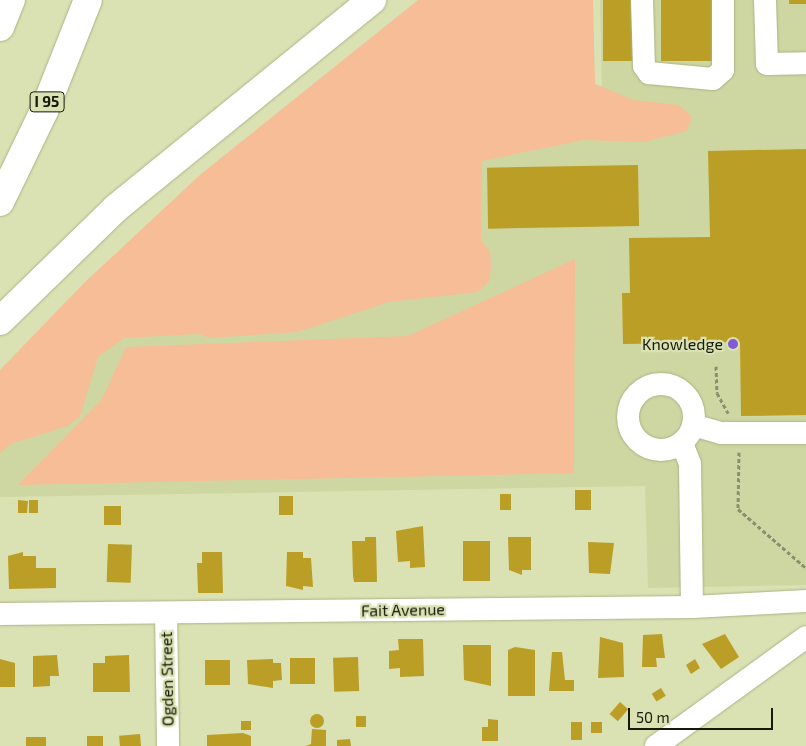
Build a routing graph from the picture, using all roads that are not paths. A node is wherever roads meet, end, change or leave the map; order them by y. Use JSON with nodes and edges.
{"nodes":[{"id":1,"x":11,"y":0,"type":"edge"},
{"id":2,"x":88,"y":0,"type":"edge"},
{"id":3,"x":372,"y":0,"type":"edge"},
{"id":4,"x":642,"y":0,"type":"edge"},
{"id":5,"x":723,"y":0,"type":"edge"},
{"id":6,"x":765,"y":0,"type":"edge"},
{"id":7,"x":0,"y":26,"type":"edge"},
{"id":8,"x":806,"y":63,"type":"edge"},
{"id":9,"x":0,"y":202,"type":"edge"},
{"id":10,"x":0,"y":320,"type":"edge"},
{"id":11,"x":806,"y":433,"type":"edge"},
{"id":12,"x":806,"y":600,"type":"edge"},
{"id":13,"x":692,"y":606,"type":"junction"},
{"id":14,"x":166,"y":613,"type":"junction"},
{"id":15,"x":0,"y":614,"type":"edge"},
{"id":16,"x":806,"y":637,"type":"edge"},
{"id":17,"x":168,"y":746,"type":"edge"},
{"id":18,"x":656,"y":746,"type":"edge"}],
"edges":[{"from":1,"to":7,"type":"highway"},
{"from":2,"to":9,"type":"highway","number":"I 95"},
{"from":3,"to":10,"type":"highway"},
{"from":4,"to":5,"type":"street"},
{"from":6,"to":8,"type":"street"},
{"from":11,"to":13,"type":"street"},
{"from":12,"to":13,"type":"street","name":"Fait Avenue"},
{"from":13,"to":14,"type":"street","name":"Fait Avenue"},
{"from":14,"to":15,"type":"street","name":"Fait Avenue"},
{"from":14,"to":17,"type":"street","name":"Ogden Street"},
{"from":16,"to":18,"type":"street"}]}
